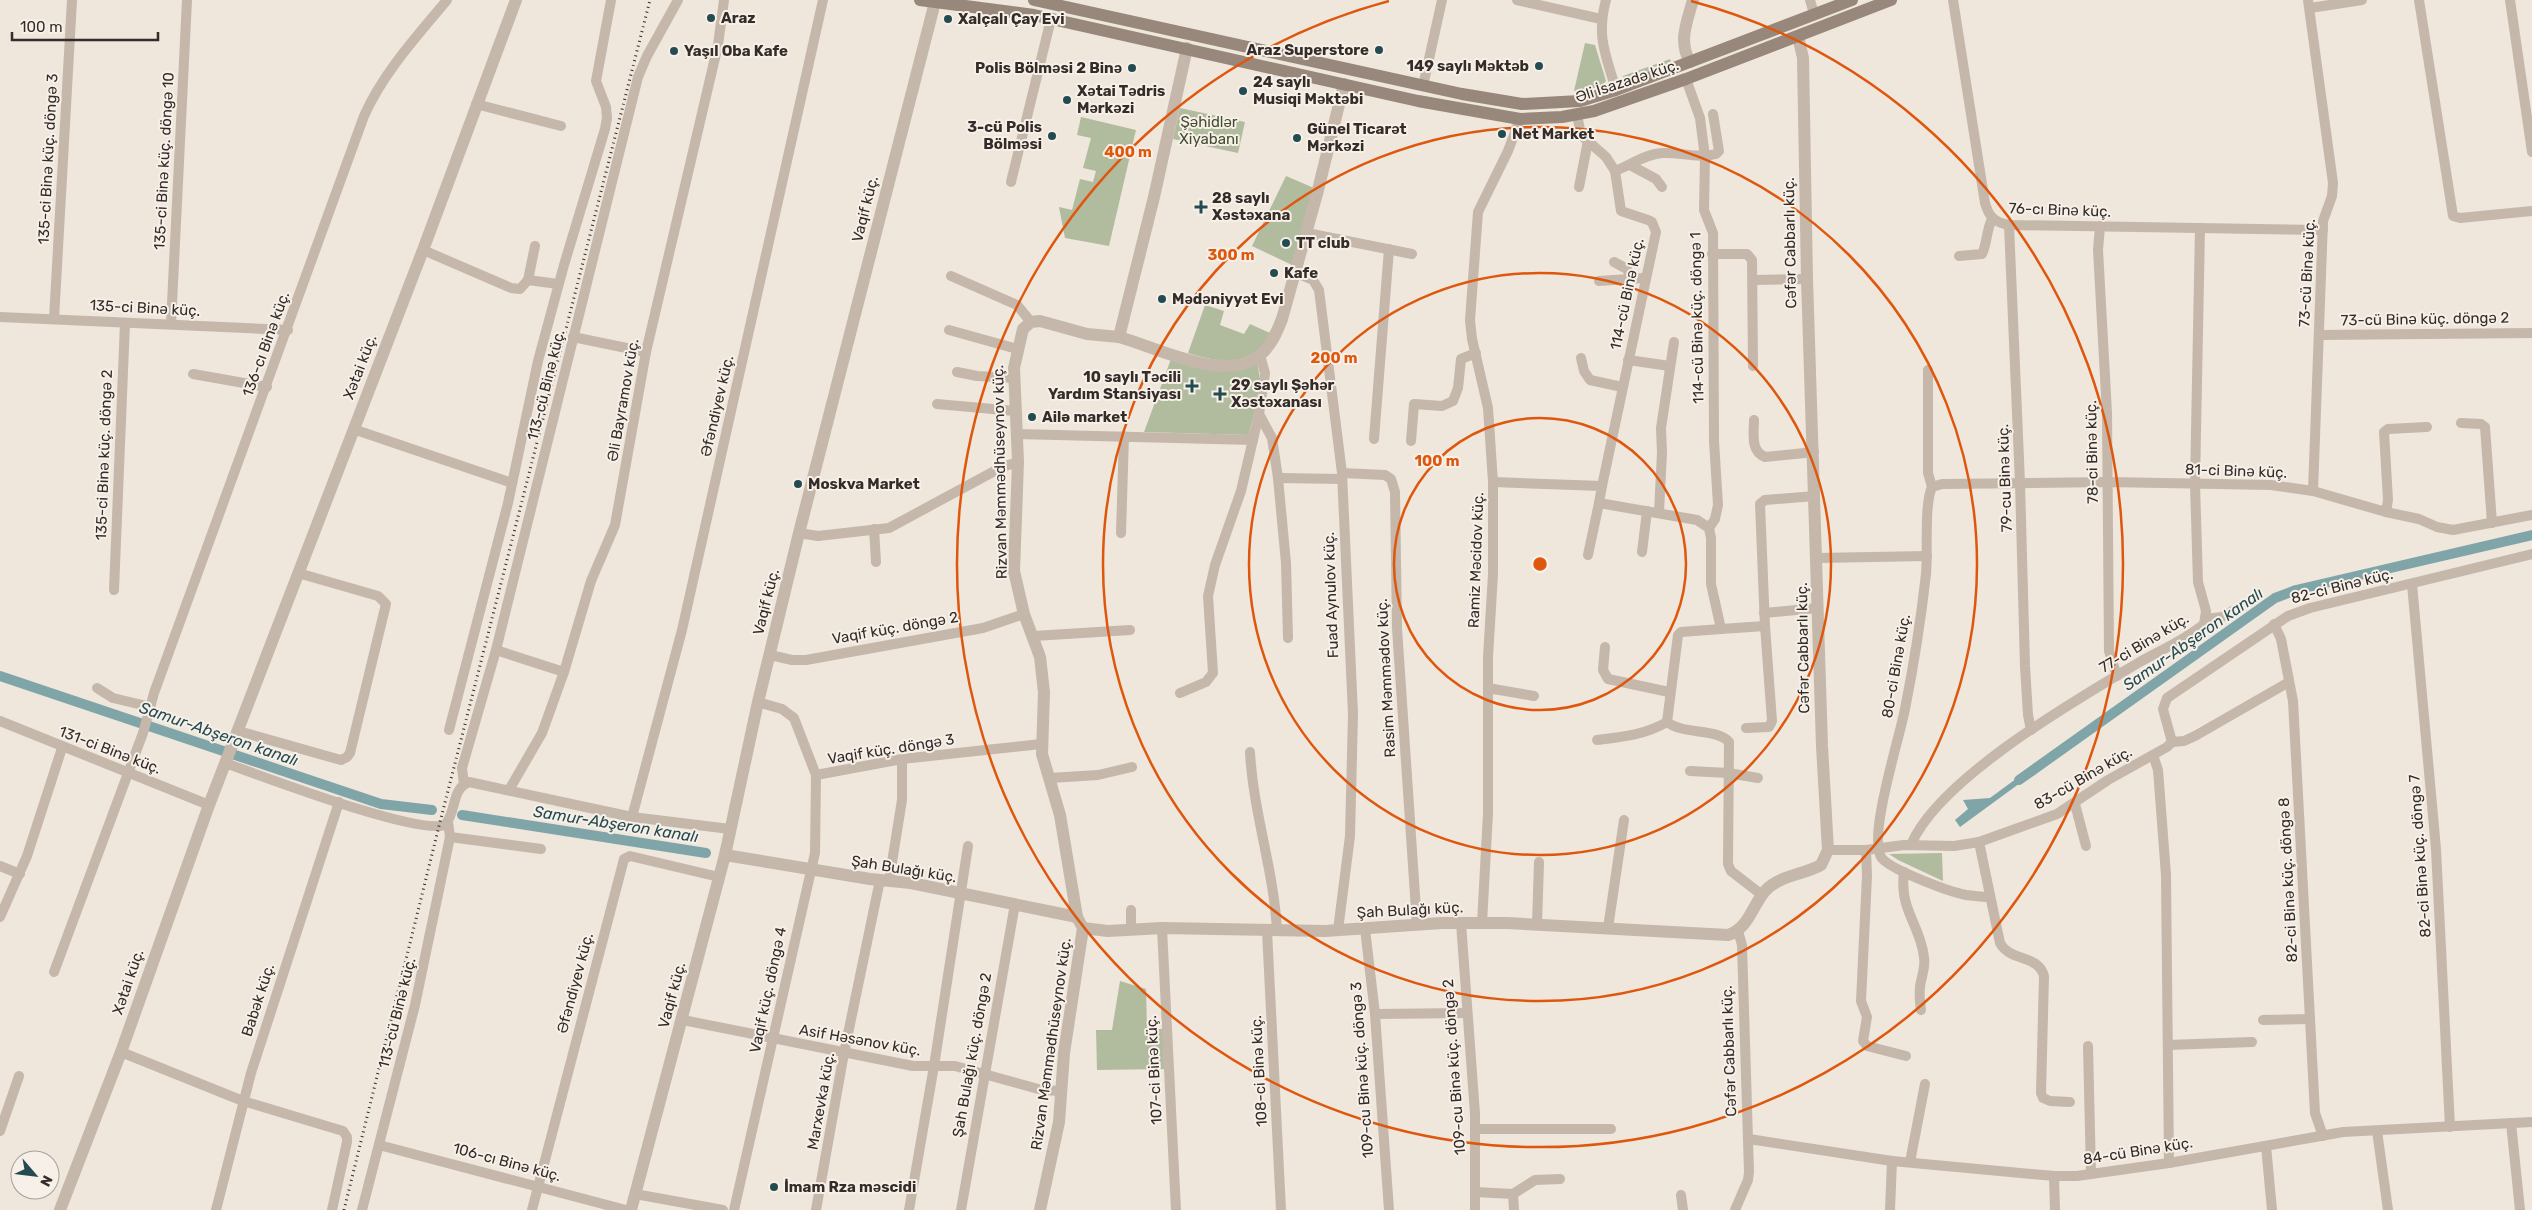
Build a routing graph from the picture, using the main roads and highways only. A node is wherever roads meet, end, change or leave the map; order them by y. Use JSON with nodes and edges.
{"nodes":[{"id":1,"x":920,"y":0,"type":"edge"},
{"id":2,"x":1036,"y":0,"type":"edge"},
{"id":3,"x":1852,"y":0,"type":"edge"},
{"id":4,"x":1891,"y":0,"type":"edge"},
{"id":5,"x":1034,"y":15,"type":"junction"},
{"id":6,"x":1793,"y":22,"type":"junction"},
{"id":7,"x":1185,"y":32,"type":"junction"},
{"id":8,"x":1798,"y":36,"type":"junction"},
{"id":9,"x":1181,"y":47,"type":"junction"},
{"id":10,"x":1348,"y":68,"type":"junction"},
{"id":11,"x":1344,"y":84,"type":"junction"}],
"edges":[{"from":1,"to":5,"type":"main road","name":"Əli İsazadə küç."},
{"from":2,"to":5,"type":"main road"},
{"from":2,"to":7,"type":"main road","name":"Əli İsazadə küç."},
{"from":3,"to":6,"type":"main road","name":"Əli İsazadə küç."},
{"from":4,"to":8,"type":"main road","name":"Əli İsazadə küç."},
{"from":5,"to":9,"type":"main road","name":"Əli İsazadə küç."},
{"from":6,"to":8,"type":"main road"},
{"from":6,"to":10,"type":"main road","name":"Əli İsazadə küç."},
{"from":7,"to":9,"type":"main road"},
{"from":7,"to":10,"type":"main road","name":"Əli İsazadə küç."},
{"from":8,"to":11,"type":"main road","name":"Əli İsazadə küç."},
{"from":9,"to":11,"type":"main road","name":"Əli İsazadə küç."},
{"from":10,"to":11,"type":"main road"}]}
